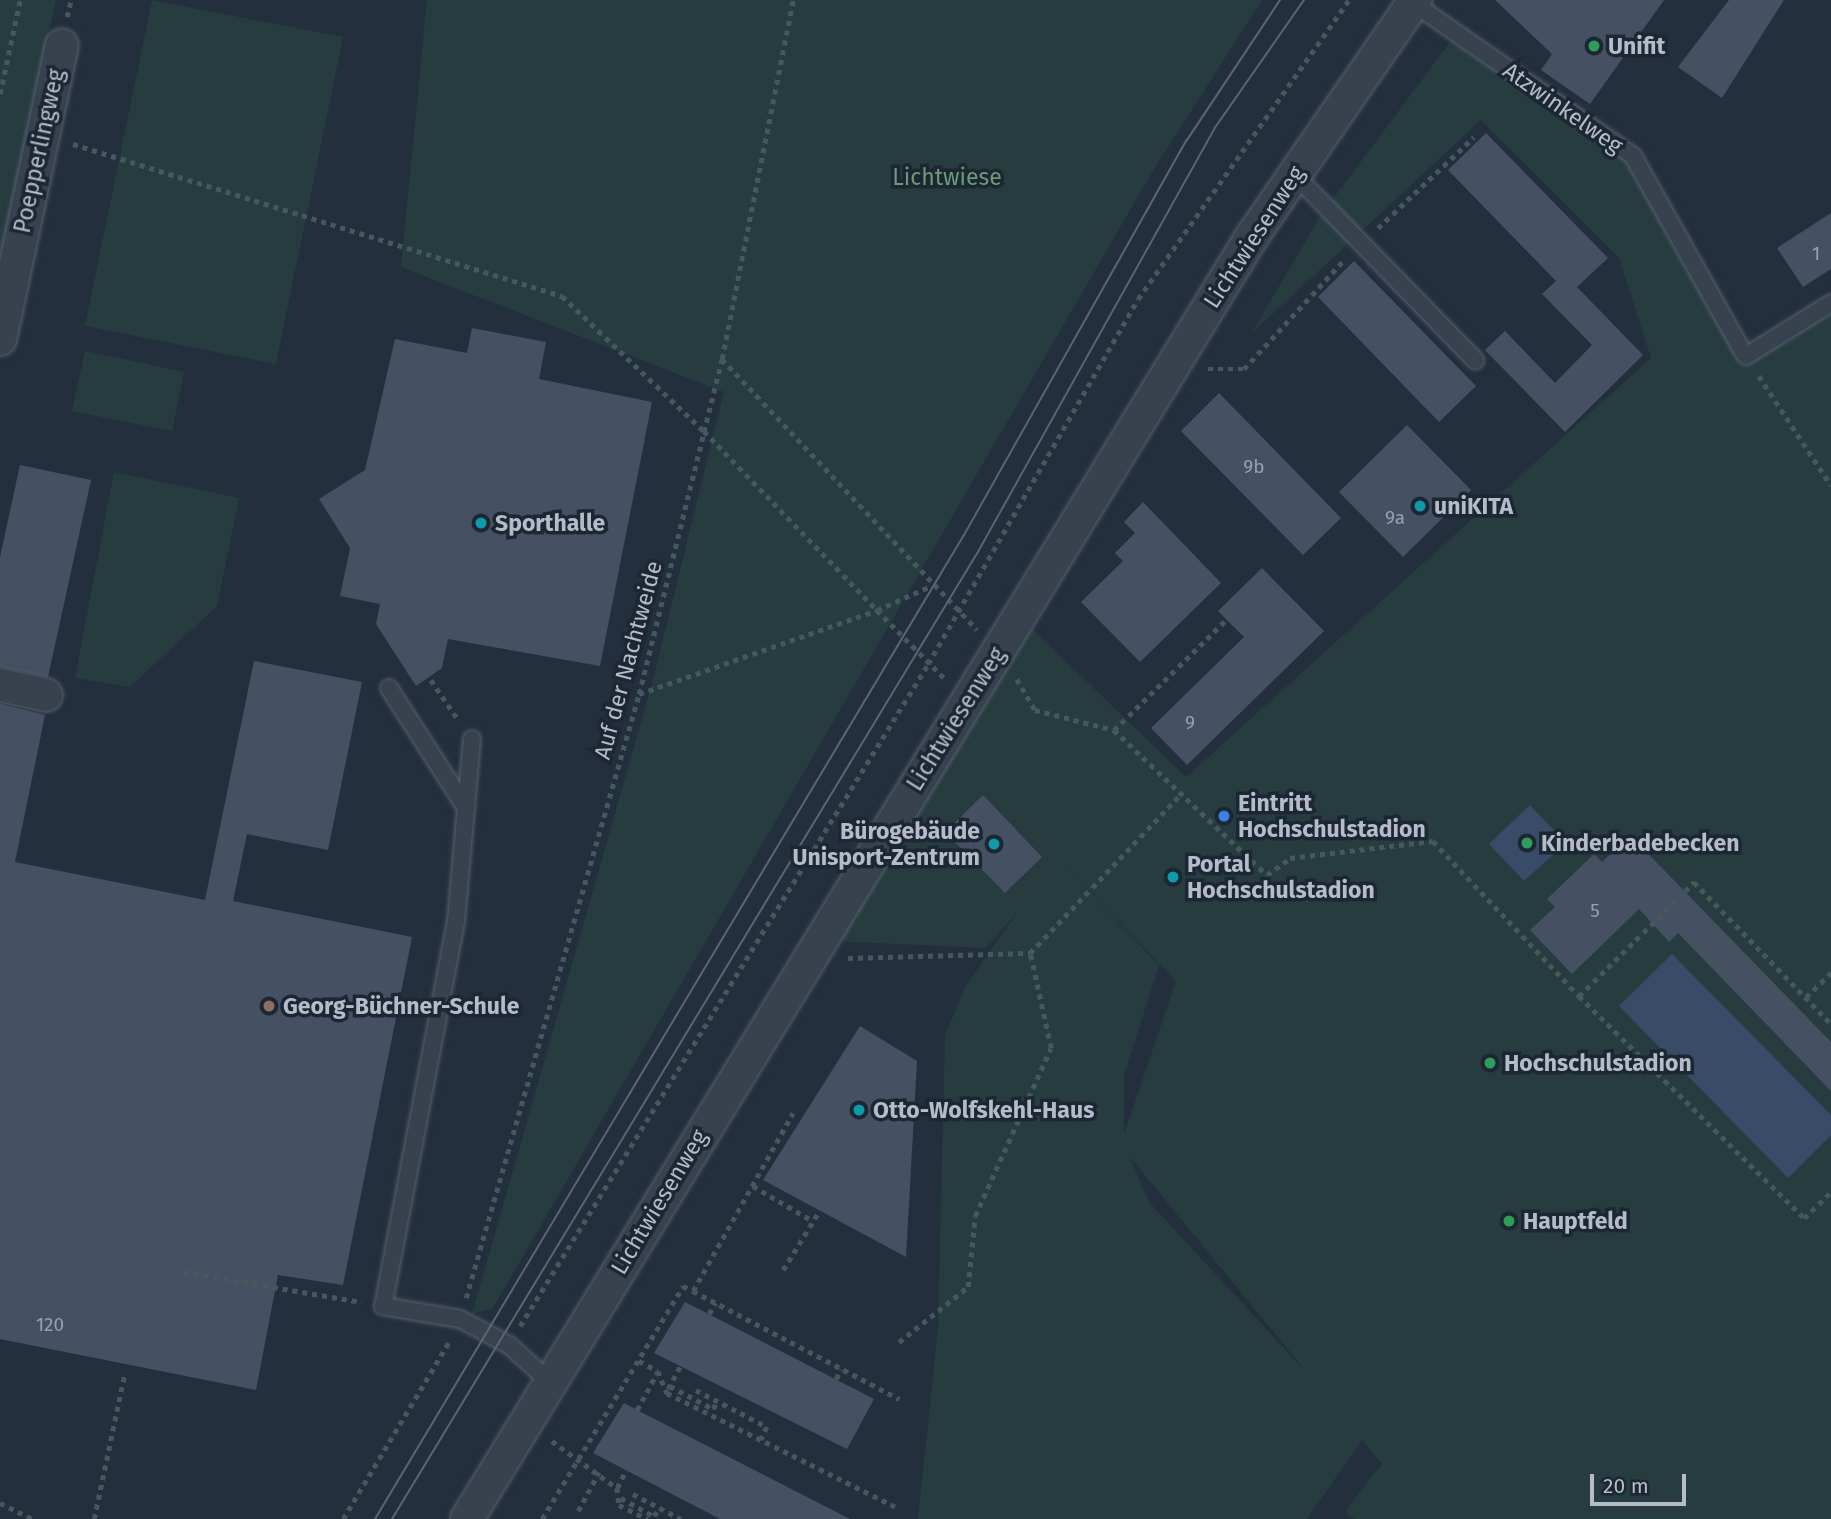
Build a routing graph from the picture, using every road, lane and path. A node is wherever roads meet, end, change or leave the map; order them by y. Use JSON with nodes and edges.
{"nodes":[{"id":1,"x":20,"y":0,"type":"edge"},
{"id":2,"x":793,"y":0,"type":"edge"},
{"id":3,"x":1349,"y":0,"type":"edge"},
{"id":4,"x":1414,"y":1,"type":"edge"},
{"id":5,"x":62,"y":45,"type":"dead end"},
{"id":6,"x":0,"y":94,"type":"edge"},
{"id":7,"x":42,"y":134,"type":"junction"},
{"id":8,"x":1474,"y":137,"type":"dead end"},
{"id":9,"x":1294,"y":174,"type":"junction"},
{"id":10,"x":1362,"y":243,"type":"junction"},
{"id":11,"x":1831,"y":303,"type":"edge"},
{"id":12,"x":0,"y":339,"type":"edge"},
{"id":13,"x":1745,"y":354,"type":"junction"},
{"id":14,"x":722,"y":359,"type":"junction"},
{"id":15,"x":1475,"y":360,"type":"dead end"},
{"id":16,"x":1172,"y":368,"type":"junction"},
{"id":17,"x":705,"y":431,"type":"junction"},
{"id":18,"x":1831,"y":485,"type":"edge"},
{"id":19,"x":931,"y":586,"type":"junction"},
{"id":20,"x":877,"y":610,"type":"junction"},
{"id":21,"x":957,"y":614,"type":"junction"},
{"id":22,"x":1226,"y":620,"type":"dead end"},
{"id":23,"x":999,"y":649,"type":"junction"},
{"id":24,"x":928,"y":664,"type":"junction"},
{"id":25,"x":430,"y":680,"type":"dead end"},
{"id":26,"x":0,"y":685,"type":"edge"},
{"id":27,"x":389,"y":688,"type":"dead end"},
{"id":28,"x":639,"y":694,"type":"junction"},
{"id":29,"x":46,"y":695,"type":"dead end"},
{"id":30,"x":968,"y":700,"type":"junction"},
{"id":31,"x":449,"y":707,"type":"dead end"},
{"id":32,"x":1114,"y":730,"type":"junction"},
{"id":33,"x":472,"y":739,"type":"dead end"},
{"id":34,"x":1182,"y":793,"type":"junction"},
{"id":35,"x":466,"y":808,"type":"junction"},
{"id":36,"x":1685,"y":891,"type":"dead end"},
{"id":37,"x":1678,"y":898,"type":"dead end"},
{"id":38,"x":1030,"y":953,"type":"junction"},
{"id":39,"x":806,"y":959,"type":"junction"},
{"id":40,"x":1831,"y":973,"type":"edge"},
{"id":41,"x":1579,"y":996,"type":"junction"},
{"id":42,"x":1806,"y":997,"type":"junction"},
{"id":43,"x":1831,"y":1024,"type":"edge"},
{"id":44,"x":793,"y":1113,"type":"dead end"},
{"id":45,"x":753,"y":1186,"type":"junction"},
{"id":46,"x":1831,"y":1192,"type":"edge"},
{"id":47,"x":818,"y":1213,"type":"dead end"},
{"id":48,"x":813,"y":1221,"type":"junction"},
{"id":49,"x":783,"y":1270,"type":"dead end"},
{"id":50,"x":184,"y":1272,"type":"dead end"},
{"id":51,"x":693,"y":1291,"type":"junction"},
{"id":52,"x":351,"y":1301,"type":"dead end"},
{"id":53,"x":715,"y":1303,"type":"junction"},
{"id":54,"x":709,"y":1314,"type":"dead end"},
{"id":55,"x":460,"y":1319,"type":"junction"},
{"id":56,"x":899,"y":1342,"type":"dead end"},
{"id":57,"x":509,"y":1345,"type":"junction"},
{"id":58,"x":639,"y":1361,"type":"junction"},
{"id":59,"x":680,"y":1366,"type":"dead end"},
{"id":60,"x":841,"y":1369,"type":"junction"},
{"id":61,"x":659,"y":1371,"type":"junction"},
{"id":62,"x":125,"y":1372,"type":"dead end"},
{"id":63,"x":836,"y":1380,"type":"dead end"},
{"id":64,"x":550,"y":1382,"type":"junction"},
{"id":65,"x":670,"y":1386,"type":"junction"},
{"id":66,"x":696,"y":1390,"type":"dead end"},
{"id":67,"x":667,"y":1393,"type":"junction"},
{"id":68,"x":900,"y":1399,"type":"dead end"},
{"id":69,"x":716,"y":1401,"type":"junction"},
{"id":70,"x":638,"y":1410,"type":"dead end"},
{"id":71,"x":761,"y":1440,"type":"junction"},
{"id":72,"x":579,"y":1458,"type":"junction"},
{"id":73,"x":626,"y":1470,"type":"dead end"},
{"id":74,"x":599,"y":1472,"type":"junction"},
{"id":75,"x":617,"y":1488,"type":"junction"},
{"id":76,"x":633,"y":1494,"type":"dead end"},
{"id":77,"x":621,"y":1498,"type":"junction"},
{"id":78,"x":0,"y":1503,"type":"edge"},
{"id":79,"x":659,"y":1508,"type":"junction"},
{"id":80,"x":898,"y":1508,"type":"dead end"},
{"id":81,"x":578,"y":1511,"type":"dead end"},
{"id":82,"x":33,"y":1519,"type":"edge"},
{"id":83,"x":94,"y":1519,"type":"edge"},
{"id":84,"x":343,"y":1519,"type":"edge"},
{"id":85,"x":467,"y":1519,"type":"edge"},
{"id":86,"x":542,"y":1519,"type":"edge"},
{"id":87,"x":648,"y":1519,"type":"edge"},
{"id":88,"x":681,"y":1519,"type":"edge"}],
"edges":[{"from":1,"to":6,"type":"path"},
{"from":2,"to":14,"type":"path","name":"Auf der Nachtweide"},
{"from":3,"to":21,"type":"path"},
{"from":4,"to":9,"type":"street","name":"Lichtwiesenweg"},
{"from":4,"to":13,"type":"lane","name":"Atzwinkelweg"},
{"from":5,"to":7,"type":"street","name":"Poepperlingweg"},
{"from":7,"to":12,"type":"street","name":"Poepperlingweg"},
{"from":7,"to":17,"type":"path"},
{"from":8,"to":10,"type":"path"},
{"from":9,"to":10,"type":"lane"},
{"from":9,"to":16,"type":"street","name":"Lichtwiesenweg"},
{"from":10,"to":15,"type":"lane"},
{"from":10,"to":16,"type":"path"},
{"from":11,"to":13,"type":"lane"},
{"from":13,"to":18,"type":"path"},
{"from":14,"to":17,"type":"path","name":"Auf der Nachtweide"},
{"from":14,"to":19,"type":"path"},
{"from":16,"to":23,"type":"street","name":"Lichtwiesenweg"},
{"from":17,"to":20,"type":"path"},
{"from":17,"to":28,"type":"path","name":"Auf der Nachtweide"},
{"from":19,"to":20,"type":"path"},
{"from":19,"to":21,"type":"path"},
{"from":20,"to":24,"type":"path"},
{"from":20,"to":28,"type":"path"},
{"from":21,"to":23,"type":"path"},
{"from":21,"to":24,"type":"path"},
{"from":22,"to":32,"type":"path"},
{"from":23,"to":30,"type":"street","name":"Lichtwiesenweg"},
{"from":23,"to":32,"type":"path"},
{"from":24,"to":30,"type":"path"},
{"from":24,"to":57,"type":"path"},
{"from":25,"to":31,"type":"path"},
{"from":26,"to":29,"type":"street"},
{"from":27,"to":35,"type":"lane"},
{"from":28,"to":55,"type":"path","name":"Auf der Nachtweide"},
{"from":30,"to":39,"type":"street","name":"Lichtwiesenweg"},
{"from":32,"to":34,"type":"path"},
{"from":33,"to":35,"type":"lane"},
{"from":34,"to":38,"type":"path"},
{"from":34,"to":41,"type":"path"},
{"from":35,"to":55,"type":"lane"},
{"from":36,"to":42,"type":"path"},
{"from":37,"to":41,"type":"path"},
{"from":38,"to":39,"type":"path"},
{"from":38,"to":56,"type":"path"},
{"from":39,"to":64,"type":"street","name":"Lichtwiesenweg"},
{"from":40,"to":42,"type":"path"},
{"from":41,"to":46,"type":"path"},
{"from":42,"to":43,"type":"path"},
{"from":44,"to":45,"type":"path"},
{"from":45,"to":48,"type":"path"},
{"from":45,"to":51,"type":"path"},
{"from":47,"to":48,"type":"path"},
{"from":48,"to":49,"type":"path"},
{"from":50,"to":52,"type":"path"},
{"from":51,"to":53,"type":"path"},
{"from":51,"to":58,"type":"path"},
{"from":53,"to":54,"type":"path"},
{"from":53,"to":60,"type":"path"},
{"from":55,"to":57,"type":"lane"},
{"from":55,"to":84,"type":"path","name":"Auf der Nachtweide"},
{"from":57,"to":64,"type":"lane"},
{"from":58,"to":61,"type":"path"},
{"from":58,"to":72,"type":"path"},
{"from":59,"to":65,"type":"path"},
{"from":60,"to":63,"type":"path"},
{"from":60,"to":68,"type":"path"},
{"from":61,"to":67,"type":"path"},
{"from":61,"to":70,"type":"path"},
{"from":62,"to":83,"type":"path"},
{"from":64,"to":85,"type":"street","name":"Lichtwiesenweg"},
{"from":65,"to":67,"type":"path"},
{"from":65,"to":69,"type":"path"},
{"from":66,"to":69,"type":"path"},
{"from":67,"to":71,"type":"path"},
{"from":69,"to":71,"type":"path"},
{"from":71,"to":80,"type":"path"},
{"from":72,"to":74,"type":"path"},
{"from":72,"to":86,"type":"path"},
{"from":73,"to":75,"type":"path"},
{"from":74,"to":75,"type":"path"},
{"from":74,"to":81,"type":"path"},
{"from":75,"to":77,"type":"path"},
{"from":76,"to":79,"type":"path"},
{"from":77,"to":79,"type":"path"},
{"from":77,"to":87,"type":"path"},
{"from":78,"to":82,"type":"path"},
{"from":79,"to":88,"type":"path"}]}
